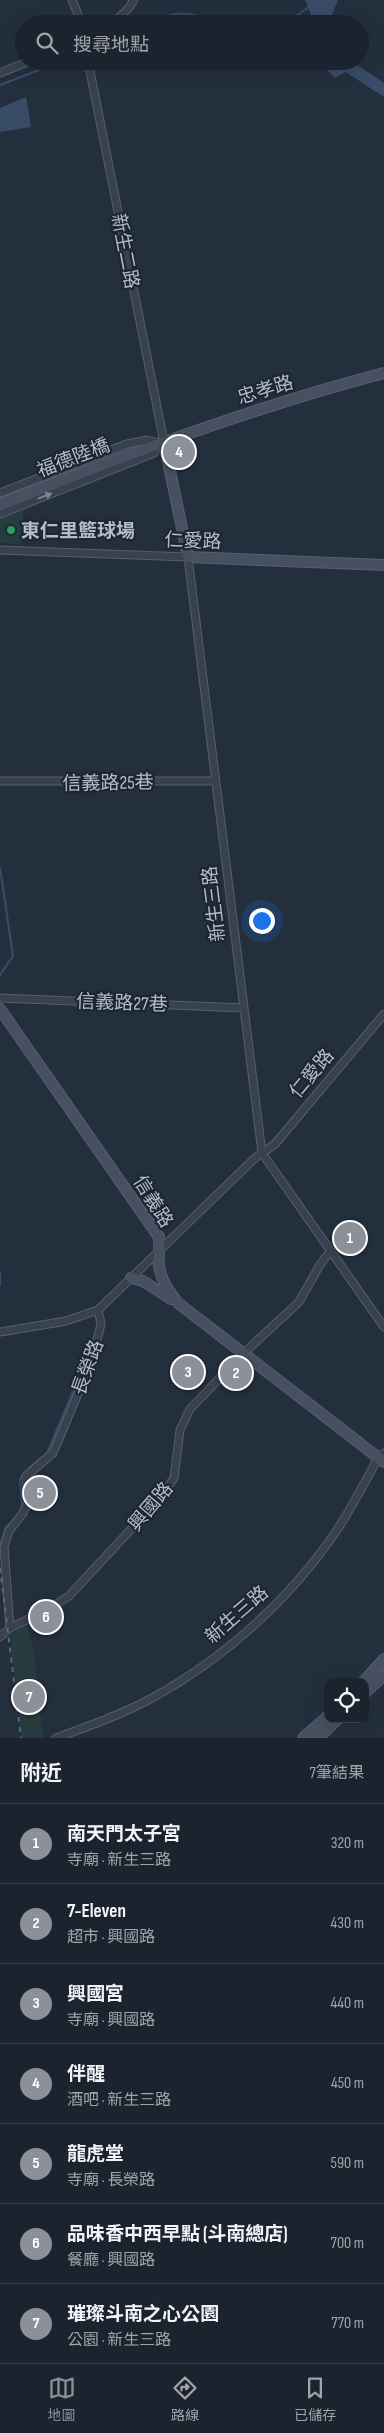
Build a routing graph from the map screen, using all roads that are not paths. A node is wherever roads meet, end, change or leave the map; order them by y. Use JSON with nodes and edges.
{"nodes":[{"id":1,"x":72,"y":0,"type":"edge"},
{"id":2,"x":134,"y":0,"type":"edge"},
{"id":3,"x":78,"y":15,"type":"edge"},
{"id":4,"x":122,"y":15,"type":"edge"},
{"id":5,"x":15,"y":67,"type":"edge"},
{"id":6,"x":90,"y":70,"type":"edge"},
{"id":7,"x":0,"y":73,"type":"edge"},
{"id":8,"x":384,"y":373,"type":"edge"},
{"id":9,"x":162,"y":442,"type":"junction"},
{"id":10,"x":0,"y":493,"type":"edge"},
{"id":11,"x":0,"y":504,"type":"edge"},
{"id":12,"x":0,"y":514,"type":"edge"},
{"id":13,"x":0,"y":550,"type":"edge"},
{"id":14,"x":188,"y":557,"type":"junction"},
{"id":15,"x":384,"y":565,"type":"edge"},
{"id":16,"x":0,"y":781,"type":"edge"},
{"id":17,"x":216,"y":781,"type":"junction"},
{"id":18,"x":0,"y":998,"type":"edge"},
{"id":19,"x":244,"y":1008,"type":"junction"},
{"id":20,"x":0,"y":1009,"type":"edge"},
{"id":21,"x":384,"y":1014,"type":"edge"},
{"id":22,"x":262,"y":1153,"type":"junction"},
{"id":23,"x":160,"y":1248,"type":"junction"},
{"id":24,"x":330,"y":1252,"type":"junction"},
{"id":25,"x":131,"y":1278,"type":"junction"},
{"id":26,"x":178,"y":1303,"type":"junction"},
{"id":27,"x":98,"y":1310,"type":"junction"},
{"id":28,"x":384,"y":1327,"type":"edge"},
{"id":29,"x":0,"y":1332,"type":"edge"},
{"id":30,"x":244,"y":1352,"type":"junction"},
{"id":31,"x":382,"y":1458,"type":"edge"},
{"id":32,"x":10,"y":1628,"type":"junction"},
{"id":33,"x":0,"y":1637,"type":"edge"},
{"id":34,"x":384,"y":1659,"type":"edge"},
{"id":35,"x":384,"y":1675,"type":"edge"},
{"id":36,"x":367,"y":1678,"type":"edge"},
{"id":37,"x":369,"y":1689,"type":"edge"},
{"id":38,"x":324,"y":1720,"type":"edge"},
{"id":39,"x":334,"y":1723,"type":"edge"},
{"id":40,"x":56,"y":1738,"type":"edge"},
{"id":41,"x":303,"y":1738,"type":"edge"},
{"id":42,"x":318,"y":1738,"type":"edge"}],
"edges":[{"from":1,"to":3,"type":"street"},
{"from":2,"to":4,"type":"street"},
{"from":5,"to":7,"type":"street"},
{"from":6,"to":9,"type":"street","name":"新生二路"},
{"from":8,"to":9,"type":"street","name":"忠孝路"},
{"from":9,"to":10,"type":"street","name":"忠孝路"},
{"from":9,"to":11,"type":"street","name":"福德陸橋"},
{"from":12,"to":9,"type":"street","name":"忠孝路","one_way":true},
{"from":9,"to":14,"type":"street","name":"新生三路"},
{"from":13,"to":14,"type":"street","name":"仁愛路"},
{"from":14,"to":15,"type":"street","name":"仁愛路"},
{"from":14,"to":17,"type":"street","name":"新生三路"},
{"from":16,"to":17,"type":"street","name":"信義路25巷"},
{"from":17,"to":19,"type":"street","name":"新生三路"},
{"from":18,"to":19,"type":"street","name":"信義路27巷"},
{"from":19,"to":22,"type":"street","name":"新生三路"},
{"from":20,"to":23,"type":"street","name":"信義路"},
{"from":21,"to":22,"type":"street","name":"仁愛路"},
{"from":22,"to":23,"type":"street"},
{"from":22,"to":24,"type":"street","name":"新生三路"},
{"from":23,"to":25,"type":"street"},
{"from":23,"to":26,"type":"street","name":"信義路"},
{"from":24,"to":28,"type":"street","name":"新生三路"},
{"from":24,"to":30,"type":"street","name":"興國路"},
{"from":25,"to":26,"type":"street"},
{"from":25,"to":27,"type":"street"},
{"from":26,"to":30,"type":"street","name":"信義路"},
{"from":27,"to":29,"type":"street"},
{"from":27,"to":32,"type":"street","name":"長榮路"},
{"from":30,"to":31,"type":"street","name":"信義路"},
{"from":30,"to":32,"type":"street","name":"興國路"},
{"from":31,"to":40,"type":"street","name":"新生三路"},
{"from":32,"to":33,"type":"street","name":"興國路"},
{"from":34,"to":36,"type":"street"},
{"from":35,"to":37,"type":"street"},
{"from":38,"to":41,"type":"street"},
{"from":39,"to":42,"type":"street"}]}
